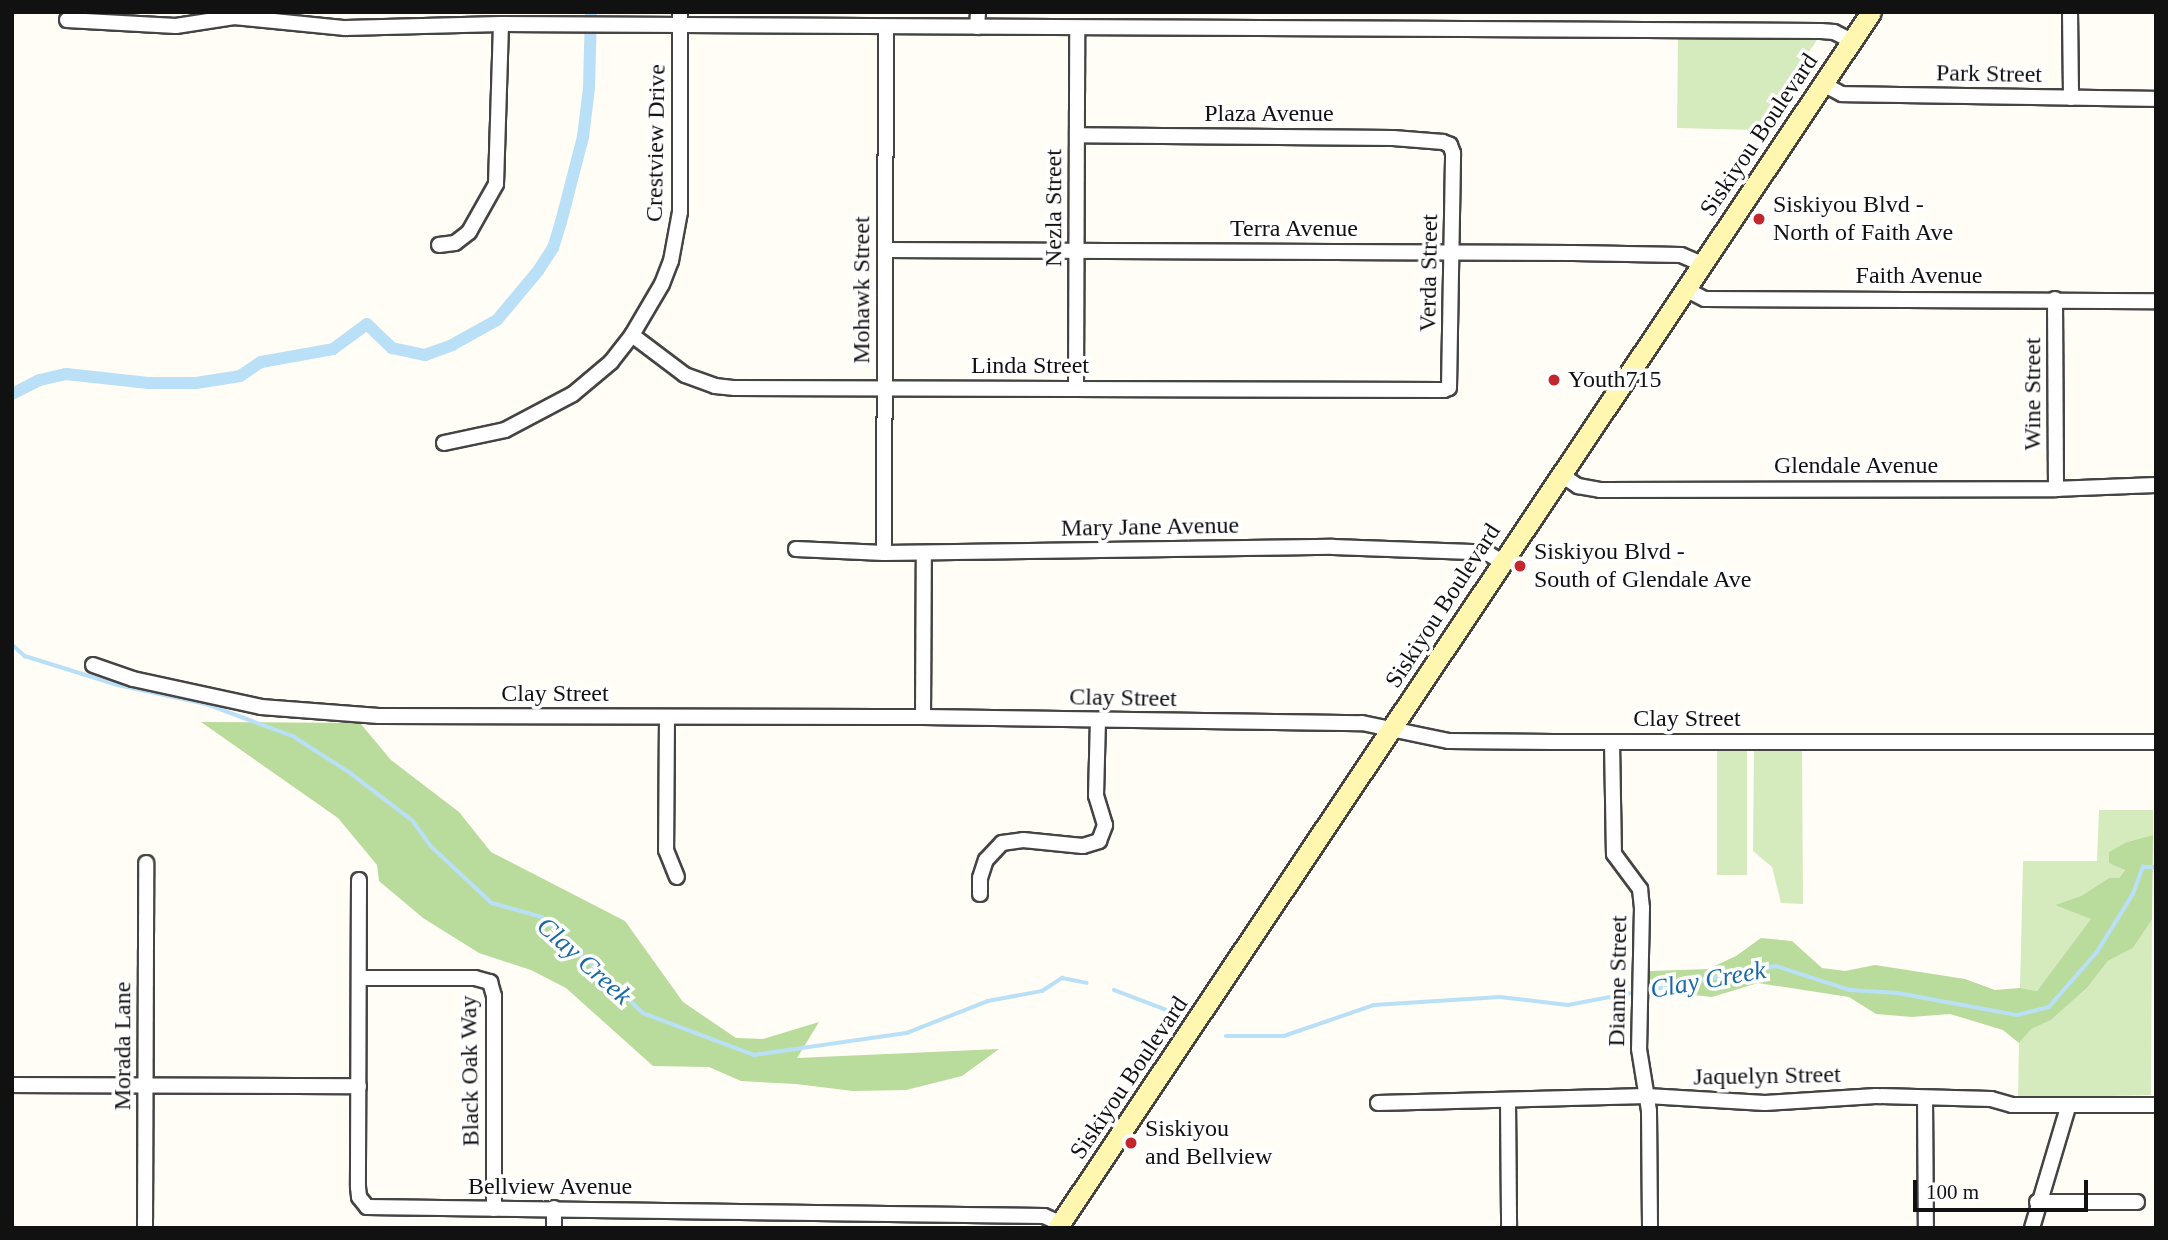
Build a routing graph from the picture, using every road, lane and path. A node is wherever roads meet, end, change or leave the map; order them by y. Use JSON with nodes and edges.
{"nodes":[{"id":1,"x":1871,"y":12,"type":"edge"},
{"id":2,"x":2070,"y":12,"type":"edge"},
{"id":3,"x":429,"y":19,"type":"edge"},
{"id":4,"x":680,"y":19,"type":"edge"},
{"id":5,"x":67,"y":20,"type":"dead end"},
{"id":6,"x":978,"y":20,"type":"edge"},
{"id":7,"x":501,"y":24,"type":"junction"},
{"id":8,"x":886,"y":27,"type":"junction"},
{"id":9,"x":1077,"y":28,"type":"junction"},
{"id":10,"x":1852,"y":41,"type":"junction"},
{"id":11,"x":1823,"y":85,"type":"junction"},
{"id":12,"x":2071,"y":98,"type":"junction"},
{"id":13,"x":2156,"y":99,"type":"edge"},
{"id":14,"x":1077,"y":135,"type":"junction"},
{"id":15,"x":1453,"y":153,"type":"joint"},
{"id":16,"x":439,"y":245,"type":"dead end"},
{"id":17,"x":885,"y":250,"type":"junction"},
{"id":18,"x":1077,"y":250,"type":"junction"},
{"id":19,"x":1451,"y":252,"type":"junction"},
{"id":20,"x":1702,"y":264,"type":"junction"},
{"id":21,"x":1685,"y":289,"type":"junction"},
{"id":22,"x":2055,"y":299,"type":"junction"},
{"id":23,"x":2156,"y":301,"type":"edge"},
{"id":24,"x":632,"y":335,"type":"junction"},
{"id":25,"x":884,"y":388,"type":"junction"},
{"id":26,"x":1076,"y":389,"type":"junction"},
{"id":27,"x":1444,"y":390,"type":"joint"},
{"id":28,"x":444,"y":443,"type":"dead end"},
{"id":29,"x":1560,"y":474,"type":"junction"},
{"id":30,"x":2156,"y":485,"type":"edge"},
{"id":31,"x":2056,"y":489,"type":"junction"},
{"id":32,"x":796,"y":548,"type":"dead end"},
{"id":33,"x":884,"y":553,"type":"junction"},
{"id":34,"x":924,"y":553,"type":"junction"},
{"id":35,"x":1502,"y":562,"type":"junction"},
{"id":36,"x":93,"y":664,"type":"dead end"},
{"id":37,"x":667,"y":717,"type":"junction"},
{"id":38,"x":923,"y":717,"type":"junction"},
{"id":39,"x":1098,"y":720,"type":"junction"},
{"id":40,"x":1391,"y":730,"type":"junction"},
{"id":41,"x":1612,"y":742,"type":"junction"},
{"id":42,"x":2156,"y":742,"type":"edge"},
{"id":43,"x":146,"y":863,"type":"dead end"},
{"id":44,"x":677,"y":877,"type":"dead end"},
{"id":45,"x":359,"y":880,"type":"dead end"},
{"id":46,"x":980,"y":894,"type":"dead end"},
{"id":47,"x":359,"y":978,"type":"junction"},
{"id":48,"x":145,"y":1083,"type":"junction"},
{"id":49,"x":12,"y":1085,"type":"edge"},
{"id":50,"x":359,"y":1086,"type":"junction"},
{"id":51,"x":1647,"y":1096,"type":"junction"},
{"id":52,"x":1925,"y":1098,"type":"junction"},
{"id":53,"x":1508,"y":1101,"type":"junction"},
{"id":54,"x":1378,"y":1103,"type":"dead end"},
{"id":55,"x":2156,"y":1105,"type":"edge"},
{"id":56,"x":2068,"y":1107,"type":"junction"},
{"id":57,"x":2037,"y":1202,"type":"junction"},
{"id":58,"x":2137,"y":1202,"type":"dead end"},
{"id":59,"x":554,"y":1208,"type":"junction"},
{"id":60,"x":494,"y":1209,"type":"junction"},
{"id":61,"x":1059,"y":1225,"type":"edge"},
{"id":62,"x":145,"y":1228,"type":"edge"},
{"id":63,"x":554,"y":1228,"type":"edge"},
{"id":64,"x":1509,"y":1228,"type":"edge"},
{"id":65,"x":1650,"y":1228,"type":"edge"},
{"id":66,"x":1926,"y":1228,"type":"edge"},
{"id":67,"x":2032,"y":1228,"type":"edge"}],
"edges":[{"from":1,"to":10,"type":"main road","name":"Siskiyou Boulevard"},
{"from":2,"to":12,"type":"street"},
{"from":3,"to":5,"type":"street"},
{"from":3,"to":7,"type":"street"},
{"from":4,"to":7,"type":"street"},
{"from":4,"to":8,"type":"street"},
{"from":4,"to":24,"type":"street","name":"Crestview Drive"},
{"from":6,"to":8,"type":"street"},
{"from":6,"to":9,"type":"street"},
{"from":7,"to":16,"type":"street"},
{"from":8,"to":17,"type":"street","name":"Mohawk Street"},
{"from":9,"to":10,"type":"street"},
{"from":9,"to":14,"type":"street","name":"Nezla Street"},
{"from":10,"to":11,"type":"main road","name":"Siskiyou Boulevard"},
{"from":11,"to":12,"type":"street","name":"Park Street"},
{"from":11,"to":20,"type":"main road","name":"Siskiyou Boulevard"},
{"from":12,"to":13,"type":"street","name":"Park Street"},
{"from":14,"to":15,"type":"street","name":"Plaza Avenue"},
{"from":14,"to":18,"type":"street","name":"Nezla Street"},
{"from":15,"to":19,"type":"street","name":"Verda Street"},
{"from":17,"to":18,"type":"street","name":"Terra Avenue"},
{"from":17,"to":25,"type":"street","name":"Mohawk Street"},
{"from":18,"to":19,"type":"street","name":"Terra Avenue"},
{"from":18,"to":26,"type":"street","name":"Nezla Street"},
{"from":19,"to":20,"type":"street","name":"Terra Avenue"},
{"from":19,"to":27,"type":"street","name":"Verda Street"},
{"from":20,"to":21,"type":"main road","name":"Siskiyou Boulevard"},
{"from":21,"to":22,"type":"street","name":"Faith Avenue"},
{"from":21,"to":29,"type":"main road","name":"Siskiyou Boulevard"},
{"from":22,"to":23,"type":"street","name":"Faith Avenue"},
{"from":22,"to":31,"type":"street","name":"Wine Street"},
{"from":24,"to":25,"type":"street","name":"Linda Street"},
{"from":24,"to":28,"type":"street","name":"Crestview Drive"},
{"from":25,"to":26,"type":"street","name":"Linda Street"},
{"from":25,"to":33,"type":"street","name":"Mohawk Street"},
{"from":26,"to":27,"type":"street","name":"Linda Street"},
{"from":29,"to":31,"type":"street","name":"Glendale Avenue"},
{"from":29,"to":35,"type":"main road","name":"Siskiyou Boulevard"},
{"from":30,"to":31,"type":"street","name":"Glendale Avenue"},
{"from":32,"to":33,"type":"street","name":"Mary Jane Avenue"},
{"from":33,"to":34,"type":"street","name":"Mary Jane Avenue"},
{"from":34,"to":35,"type":"street","name":"Mary Jane Avenue"},
{"from":34,"to":38,"type":"street"},
{"from":35,"to":40,"type":"main road","name":"Siskiyou Boulevard"},
{"from":36,"to":37,"type":"street","name":"Clay Street"},
{"from":37,"to":38,"type":"street","name":"Clay Street"},
{"from":37,"to":44,"type":"street"},
{"from":38,"to":39,"type":"street","name":"Clay Street"},
{"from":39,"to":40,"type":"street","name":"Clay Street"},
{"from":39,"to":46,"type":"street"},
{"from":40,"to":41,"type":"street","name":"Clay Street"},
{"from":40,"to":61,"type":"main road","name":"Siskiyou Boulevard"},
{"from":41,"to":42,"type":"street","name":"Clay Street"},
{"from":41,"to":51,"type":"street","name":"Dianne Street"},
{"from":43,"to":48,"type":"street","name":"Morada Lane"},
{"from":45,"to":47,"type":"street","name":"Bellview Avenue"},
{"from":47,"to":50,"type":"street","name":"Bellview Avenue"},
{"from":47,"to":60,"type":"street","name":"Black Oak Way"},
{"from":48,"to":49,"type":"street"},
{"from":48,"to":50,"type":"street"},
{"from":48,"to":62,"type":"street","name":"Morada Lane"},
{"from":50,"to":60,"type":"street","name":"Bellview Avenue"},
{"from":51,"to":52,"type":"street","name":"Jaquelyn Street"},
{"from":51,"to":53,"type":"street","name":"Jaquelyn Street"},
{"from":51,"to":65,"type":"street","name":"Dianne Street"},
{"from":52,"to":56,"type":"street","name":"Jaquelyn Street"},
{"from":52,"to":66,"type":"street"},
{"from":53,"to":54,"type":"street","name":"Jaquelyn Street"},
{"from":53,"to":64,"type":"street"},
{"from":55,"to":56,"type":"street","name":"Jaquelyn Street"},
{"from":56,"to":57,"type":"street"},
{"from":57,"to":58,"type":"street"},
{"from":57,"to":67,"type":"street"},
{"from":59,"to":60,"type":"street","name":"Bellview Avenue"},
{"from":59,"to":61,"type":"street","name":"Bellview Avenue"},
{"from":59,"to":63,"type":"street"}]}
